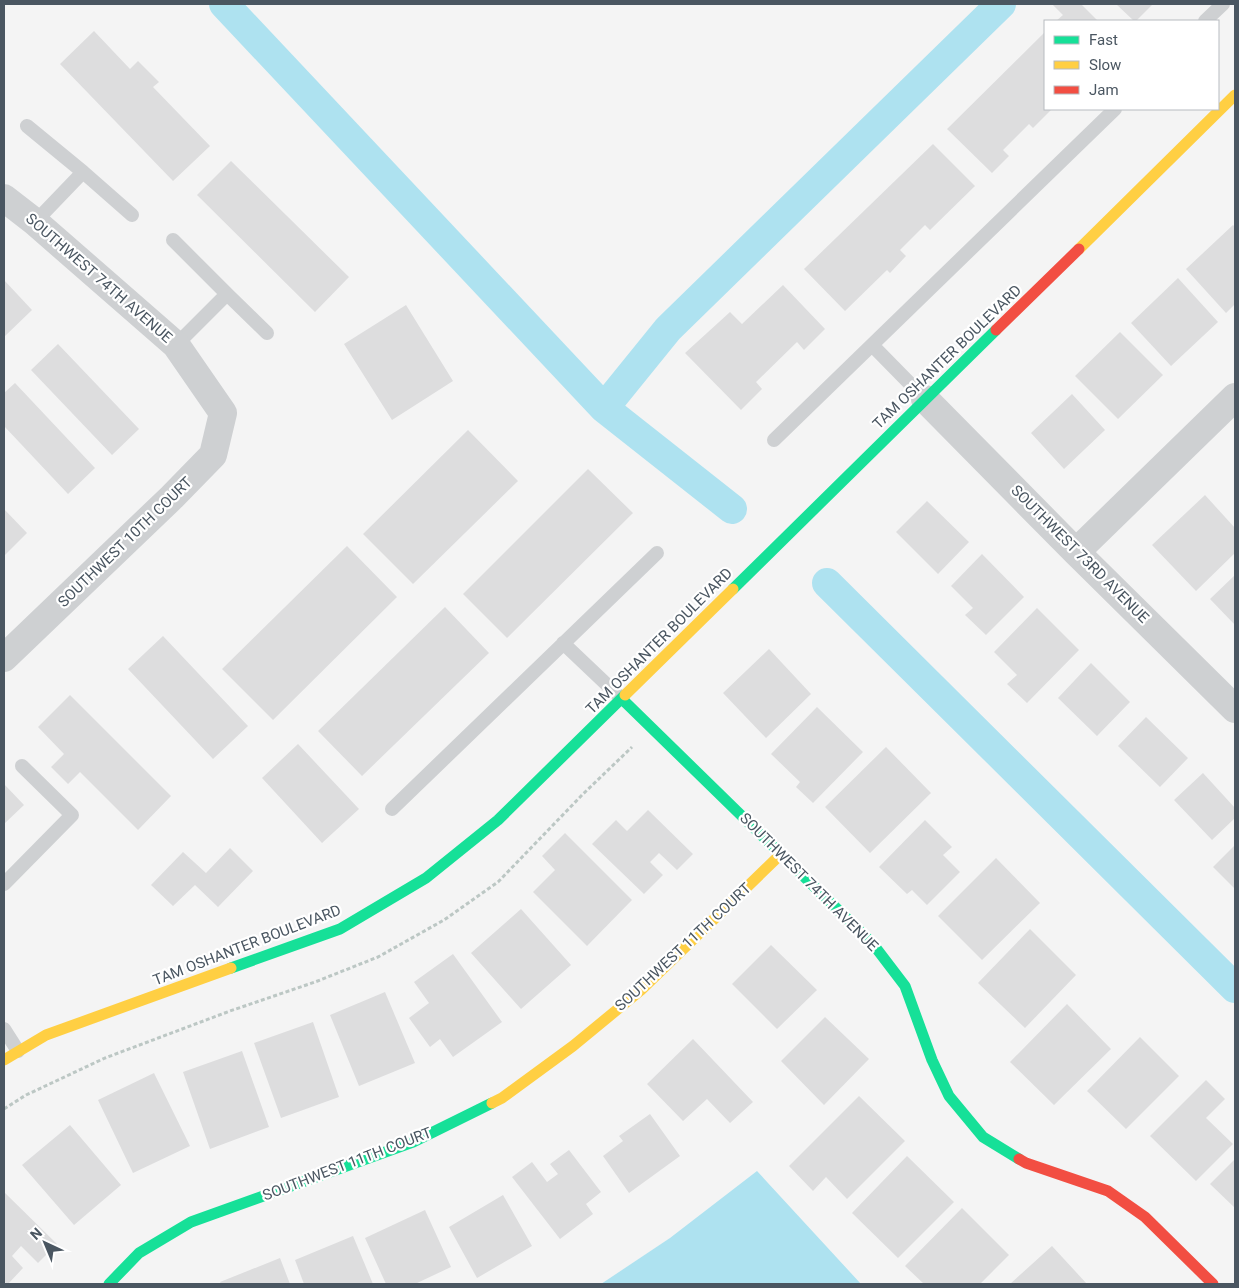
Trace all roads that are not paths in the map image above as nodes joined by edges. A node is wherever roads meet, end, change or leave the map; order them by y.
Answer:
1 (1223, 4) edge
2 (1206, 20) edge
3 (1235, 95) edge
4 (1114, 110) edge
5 (27, 126) dead end
6 (83, 172) junction
7 (4, 198) edge
8 (132, 214) dead end
9 (35, 222) junction
10 (173, 240) dead end
11 (227, 294) junction
12 (267, 333) dead end
13 (176, 345) junction
14 (872, 345) junction
15 (1235, 397) edge
16 (925, 399) junction
17 (223, 413) joint
18 (774, 440) dead end
19 (1076, 552) junction
20 (657, 553) dead end
21 (563, 643) junction
22 (4, 658) edge
23 (622, 699) junction
24 (1235, 709) edge
25 (22, 766) dead end
26 (392, 809) dead end
27 (781, 854) junction
28 (4, 884) edge
29 (4, 1029) edge
30 (18, 1051) junction
31 (4, 1060) edge
32 (109, 1284) edge
33 (1213, 1284) edge

1 - 2 lane
3 - 16 street, TAM OSHANTER BOULEVARD
4 - 14 lane
5 - 6 lane
6 - 8 lane
6 - 9 lane
7 - 9 street, SOUTHWEST 74TH AVENUE
9 - 13 street, SOUTHWEST 74TH AVENUE
10 - 11 lane
11 - 12 lane
11 - 13 lane
13 - 17 street, SOUTHWEST 74TH AVENUE
14 - 16 lane
14 - 18 lane
15 - 19 street
16 - 19 street, SOUTHWEST 73RD AVENUE
16 - 23 street, TAM OSHANTER BOULEVARD
17 - 22 street, SOUTHWEST 10TH COURT
19 - 24 street, SOUTHWEST 73RD AVENUE
20 - 21 lane
21 - 23 lane
21 - 26 lane
23 - 27 street, SOUTHWEST 74TH AVENUE
23 - 30 street, TAM OSHANTER BOULEVARD
25 - 28 lane
27 - 32 street, SOUTHWEST 11TH COURT
27 - 33 street, SOUTHWEST 74TH AVENUE
29 - 30 lane
30 - 31 street, TAM OSHANTER BOULEVARD

